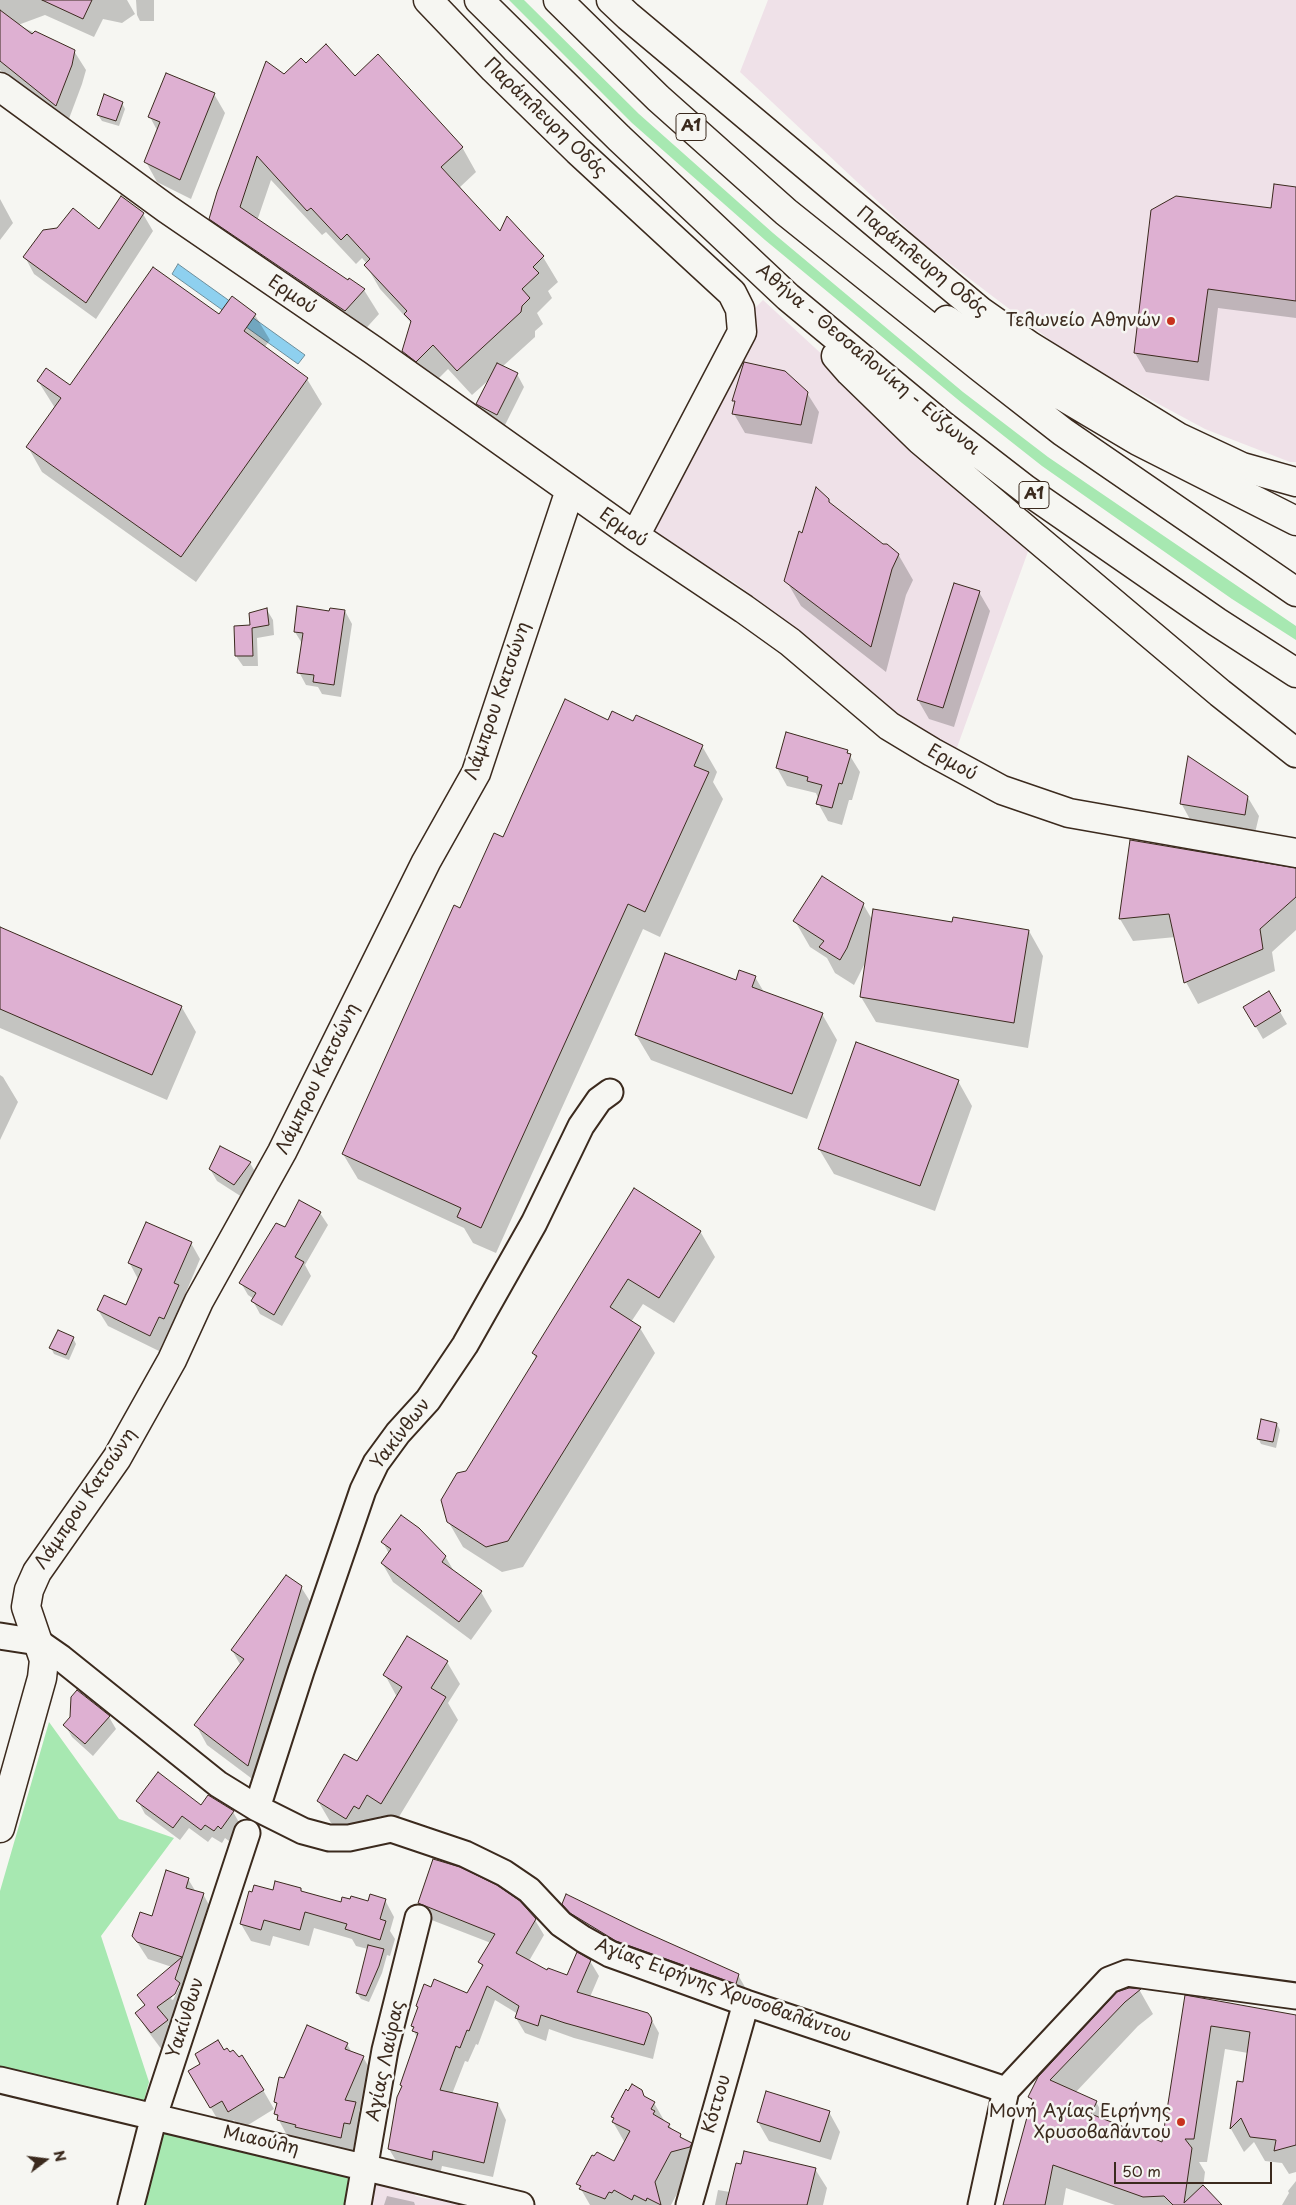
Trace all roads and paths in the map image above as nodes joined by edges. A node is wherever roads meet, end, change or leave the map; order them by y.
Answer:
1 (428, 0) edge
2 (479, 0) edge
3 (558, 0) edge
4 (610, 0) edge
5 (0, 87) edge
6 (830, 247) junction
7 (788, 297) junction
8 (1296, 482) edge
9 (570, 490) junction
10 (1296, 521) edge
11 (634, 536) junction
12 (1296, 592) edge
13 (1296, 674) edge
14 (1296, 753) edge
15 (1296, 853) edge
16 (610, 1092) dead end
17 (0, 1636) edge
18 (38, 1642) junction
19 (257, 1808) junction
20 (1, 1821) edge
21 (247, 1833) dead end
22 (418, 1918) dead end
23 (1296, 1996) edge
24 (746, 2003) junction
25 (0, 2080) edge
26 (1006, 2090) junction
27 (154, 2116) junction
28 (365, 2166) junction
29 (131, 2205) edge
30 (358, 2205) edge
31 (521, 2205) edge
32 (689, 2205) edge
33 (980, 2205) edge

1 - 11 main road, Παράπλευρη Οδός
2 - 7 main road, Αθήνα - Θεσσαλονίκη - Εύζωνοι / Α1
3 - 6 main road, Α1
4 - 8 main road, Παράπλευρη Οδός
5 - 9 main road, Ερμού
6 - 10 main road
6 - 12 main road, Α1
7 - 13 main road, Αθήνα - Θεσσαλονίκη - Εύζωνοι / Α1
7 - 14 main road
9 - 11 main road, Ερμού
9 - 18 main road, Λάμπρου Κατσώνη
11 - 15 main road, Ερμού
16 - 19 street, Υακίνθων
17 - 18 street
18 - 19 street, Αγίας Ειρήνης Χρυσοβαλάντου
18 - 20 main road, Λάμπρου Κατσώνη
19 - 24 street, Αγίας Ειρήνης Χρυσοβαλάντου
21 - 27 street, Υακίνθων
22 - 28 street, Αγίας Λαύρας
23 - 26 street
24 - 26 street, Αγίας Ειρήνης Χρυσοβαλάντου
24 - 32 street, Κόττου
25 - 27 street, Μιαούλη
26 - 33 street
27 - 28 street, Μιαούλη
27 - 29 street, Υακίνθων
28 - 30 street, Αγίας Λαύρας
28 - 31 street, Μιαούλη

